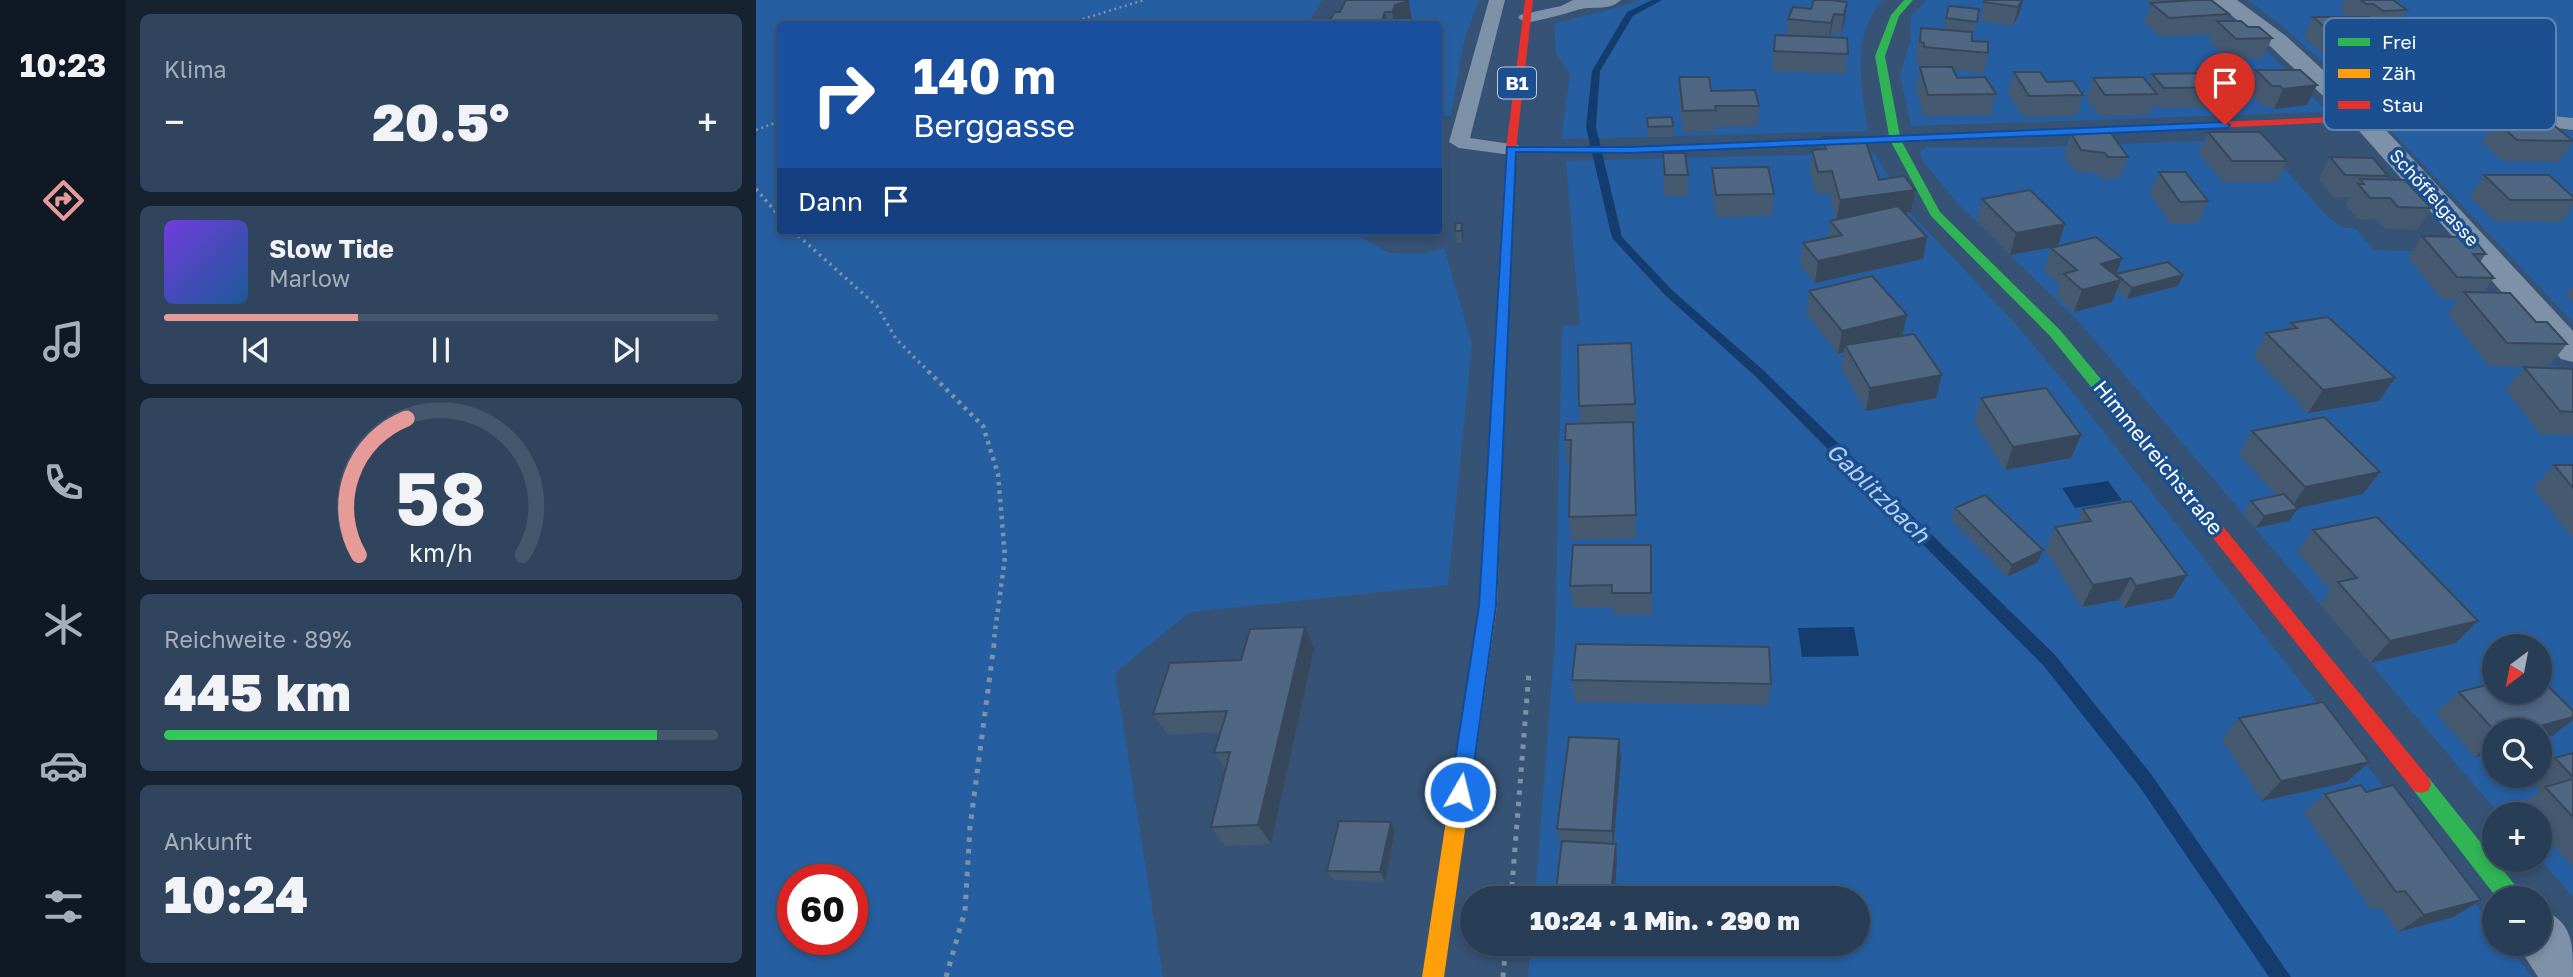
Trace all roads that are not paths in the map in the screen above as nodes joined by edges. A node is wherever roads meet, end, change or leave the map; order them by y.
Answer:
1 (1497, 0) edge
2 (1529, 0) edge
3 (1613, 0) edge
4 (1909, 0) edge
5 (2223, 0) edge
6 (1581, 2) edge
7 (1526, 18) junction
8 (2324, 84) edge
9 (2324, 121) edge
10 (2372, 130) edge
11 (1895, 139) junction
12 (1511, 149) junction
13 (2573, 351) edge
14 (2502, 886) edge
15 (2552, 950) edge
16 (2573, 976) edge
17 (1433, 977) edge

1 - 12 lane
2 - 7 street, B1
3 - 6 lane
4 - 11 street, Himmelreichstraße
5 - 8 street, Schöffelgasse
6 - 7 lane
7 - 12 street, B1
9 - 11 street
10 - 13 street, Schöffelgasse
11 - 12 street
11 - 14 street, Himmelreichstraße
12 - 17 street, B1
15 - 16 street

